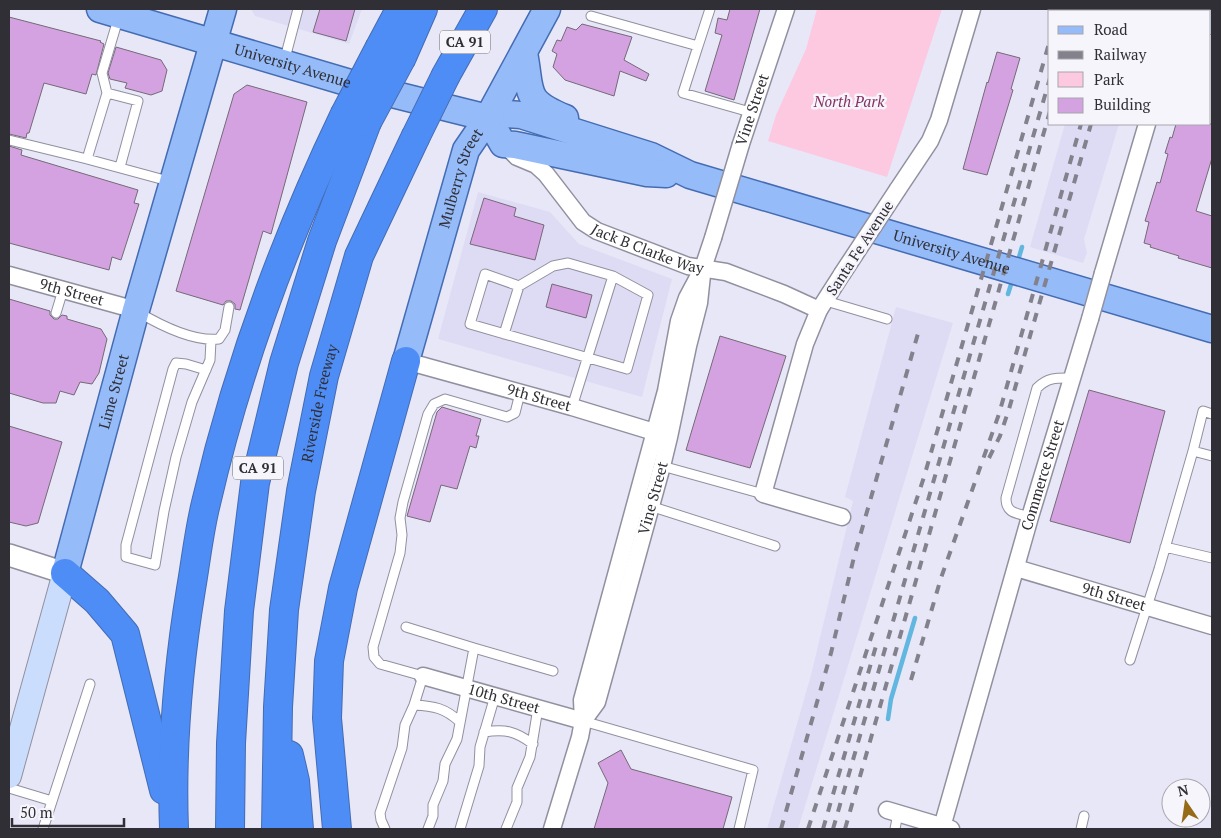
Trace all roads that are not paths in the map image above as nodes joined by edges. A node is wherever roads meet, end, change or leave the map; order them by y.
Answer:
1 (222, 9) edge
2 (298, 9) edge
3 (407, 9) edge
4 (423, 9) edge
5 (484, 9) edge
6 (547, 9) edge
7 (710, 9) edge
8 (786, 9) edge
9 (972, 9) edge
10 (110, 12) edge
11 (591, 16) dead end
12 (212, 43) junction
13 (698, 46) junction
14 (391, 52) junction
15 (524, 53) junction
16 (284, 62) junction
17 (107, 93) junction
18 (750, 112) junction
19 (488, 118) junction
20 (355, 119) junction
21 (1147, 125) edge
22 (593, 138) junction
23 (9, 140) edge
24 (503, 144) junction
25 (87, 159) junction
26 (120, 167) junction
27 (690, 175) junction
28 (172, 182) junction
29 (702, 268) junction
30 (9, 275) edge
31 (613, 276) junction
32 (519, 286) junction
33 (63, 290) junction
34 (822, 305) junction
35 (229, 307) dead end
36 (136, 310) junction
37 (56, 313) dead end
38 (887, 319) dead end
39 (1212, 329) edge
40 (504, 334) junction
41 (211, 340) junction
42 (588, 357) junction
43 (406, 361) junction
44 (206, 370) junction
45 (1072, 378) junction
46 (520, 393) junction
47 (572, 407) junction
48 (1212, 414) edge
49 (661, 434) junction
50 (1192, 452) junction
51 (1212, 456) edge
52 (662, 466) junction
53 (763, 494) junction
54 (650, 506) junction
55 (842, 516) dead end
56 (1030, 517) junction
57 (775, 546) dead end
58 (1165, 547) junction
59 (9, 554) edge
60 (1212, 558) edge
61 (1016, 568) junction
62 (66, 573) junction
63 (1147, 606) junction
64 (1212, 626) edge
65 (406, 627) dead end
66 (474, 648) junction
67 (1130, 660) dead end
68 (553, 671) dead end
69 (423, 676) junction
70 (90, 684) dead end
71 (467, 688) junction
72 (496, 696) junction
73 (414, 705) junction
74 (278, 708) junction
75 (538, 708) junction
76 (460, 722) junction
77 (583, 722) junction
78 (484, 732) junction
79 (533, 744) junction
80 (9, 776) edge
81 (9, 788) edge
82 (52, 801) junction
83 (1084, 816) dead end
84 (893, 818) edge
85 (946, 828) edge
86 (43, 829) edge
87 (173, 829) edge
88 (230, 829) edge
89 (276, 829) edge
90 (299, 829) edge
91 (337, 829) edge
92 (385, 829) edge
93 (428, 829) edge
94 (460, 829) edge
95 (506, 829) edge
96 (552, 829) edge
97 (739, 829) edge
98 (1081, 829) edge

1 - 12 main road, Lime Street
2 - 16 lane
3 - 14 highway
4 - 14 highway
5 - 74 highway, Riverside Freeway / CA 91, bridge
6 - 15 main road, Mulberry Street
7 - 13 lane
8 - 18 street, Vine Street
9 - 34 street, Santa Fe Avenue, bridge
10 - 12 main road, University Avenue
10 - 17 lane
11 - 13 lane
12 - 16 main road, University Avenue
12 - 28 main road, Lime Street
13 - 18 lane
14 - 20 highway, bridge
15 - 19 main road, Mulberry Street
15 - 22 main road
16 - 19 main road, University Avenue
17 - 25 lane
17 - 26 lane
18 - 29 street, Vine Street, bridge
19 - 22 main road, University Avenue
19 - 24 main road
19 - 43 main road, Mulberry Street
20 - 87 highway
20 - 88 highway, CA 91
21 - 45 street, Commerce Street, bridge
22 - 27 main road, University Avenue
23 - 25 lane
24 - 27 main road, University Avenue
24 - 29 street, Jack B Clarke Way
25 - 26 lane
26 - 28 lane
27 - 39 main road, University Avenue
28 - 36 main road, Lime Street
29 - 34 street, Jack B Clarke Way
29 - 49 street, Vine Street
30 - 33 street, 9th Street
31 - 32 lane
31 - 42 lane
31 - 42 lane
32 - 40 lane
32 - 40 lane
33 - 36 street, 9th Street
33 - 37 lane
34 - 38 lane, Jack B Clarke Way
34 - 53 street, Santa Fe Avenue
35 - 41 lane
36 - 41 lane
36 - 62 main road, Lime Street
40 - 42 lane
41 - 44 lane
42 - 47 lane
43 - 46 street, 9th Street
43 - 91 highway
44 - 44 lane
45 - 56 street, Commerce Street
45 - 56 lane
46 - 47 street, 9th Street
46 - 69 lane
47 - 49 street, 9th Street
48 - 50 lane
49 - 52 street, Vine Street
49 - 77 street, Vine Street
50 - 51 lane
50 - 58 lane
52 - 53 lane
52 - 54 street, Vine Street
53 - 55 street
54 - 57 lane
54 - 77 street, Vine Street
56 - 61 street, Commerce Street
58 - 60 lane
58 - 63 lane
59 - 62 street
61 - 63 street, 9th Street
61 - 85 street, Commerce Street
62 - 80 main road, Lime Street
62 - 87 highway
63 - 64 street, 9th Street
63 - 67 lane
65 - 66 lane
66 - 68 lane
66 - 71 lane
69 - 71 street, 10th Street
69 - 73 lane
70 - 82 lane
71 - 72 street, 10th Street
71 - 76 lane
72 - 75 street, 10th Street
72 - 78 lane
73 - 76 lane
73 - 92 lane
74 - 89 highway, Riverside Freeway / CA 91
74 - 90 highway
75 - 77 street, 10th Street
75 - 79 lane
76 - 93 lane
77 - 96 street, Vine Street
77 - 97 lane
78 - 79 lane
78 - 94 lane
79 - 95 lane
81 - 82 lane
82 - 86 lane
83 - 98 lane
84 - 85 street

